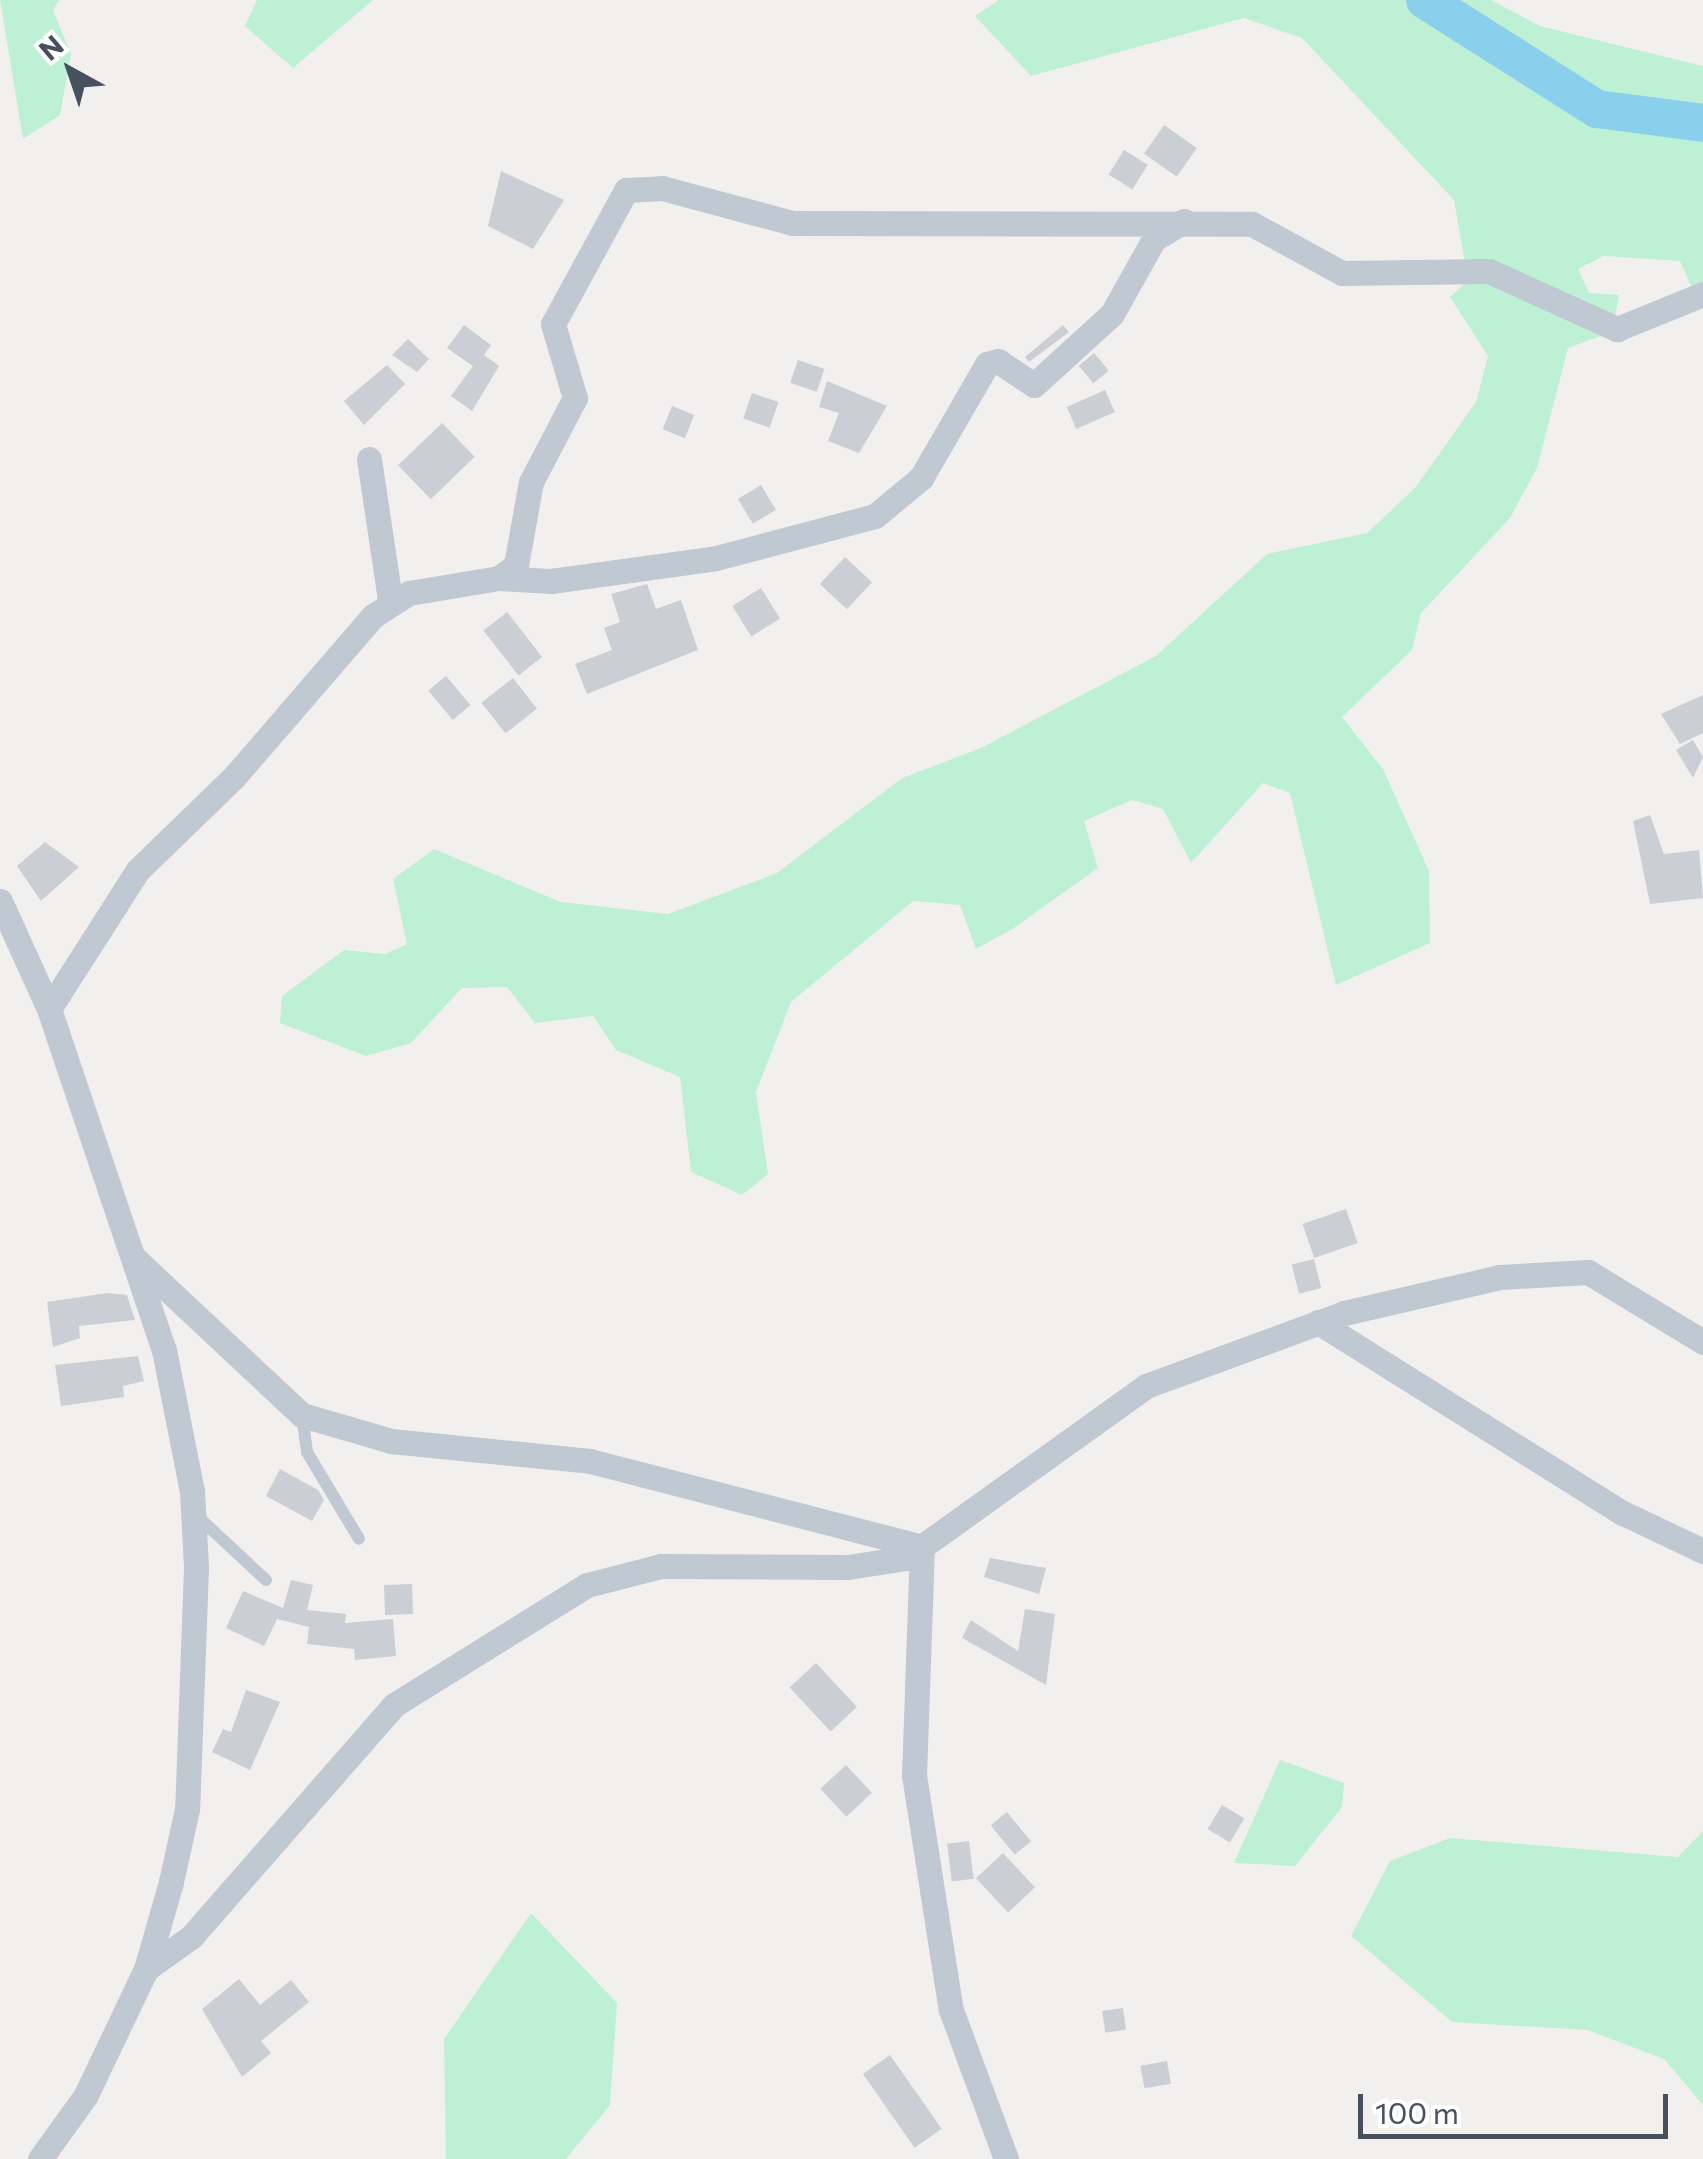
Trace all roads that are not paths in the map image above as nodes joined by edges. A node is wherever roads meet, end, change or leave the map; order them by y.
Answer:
1 (1184, 220) junction
2 (1703, 294) edge
3 (369, 458) dead end
4 (500, 578) junction
5 (390, 600) junction
6 (0, 901) edge
7 (49, 1009) junction
8 (134, 1258) junction
9 (1318, 1322) junction
10 (1703, 1342) edge
11 (302, 1415) junction
12 (192, 1511) junction
13 (359, 1539) dead end
14 (922, 1548) junction
15 (1703, 1550) edge
16 (266, 1580) dead end
17 (146, 1969) junction
18 (995, 2129) junction
19 (40, 2159) edge
20 (1006, 2159) edge
21 (1022, 2159) edge

1 - 2 street
1 - 4 street
1 - 4 street
3 - 5 street
4 - 5 street
5 - 7 street
6 - 7 street
7 - 8 street
8 - 11 street
8 - 12 street
9 - 10 street
9 - 14 street
9 - 15 street
11 - 13 lane
11 - 14 street
12 - 16 lane
12 - 17 street
14 - 17 street
14 - 18 street
17 - 19 street
18 - 20 street
18 - 21 street

